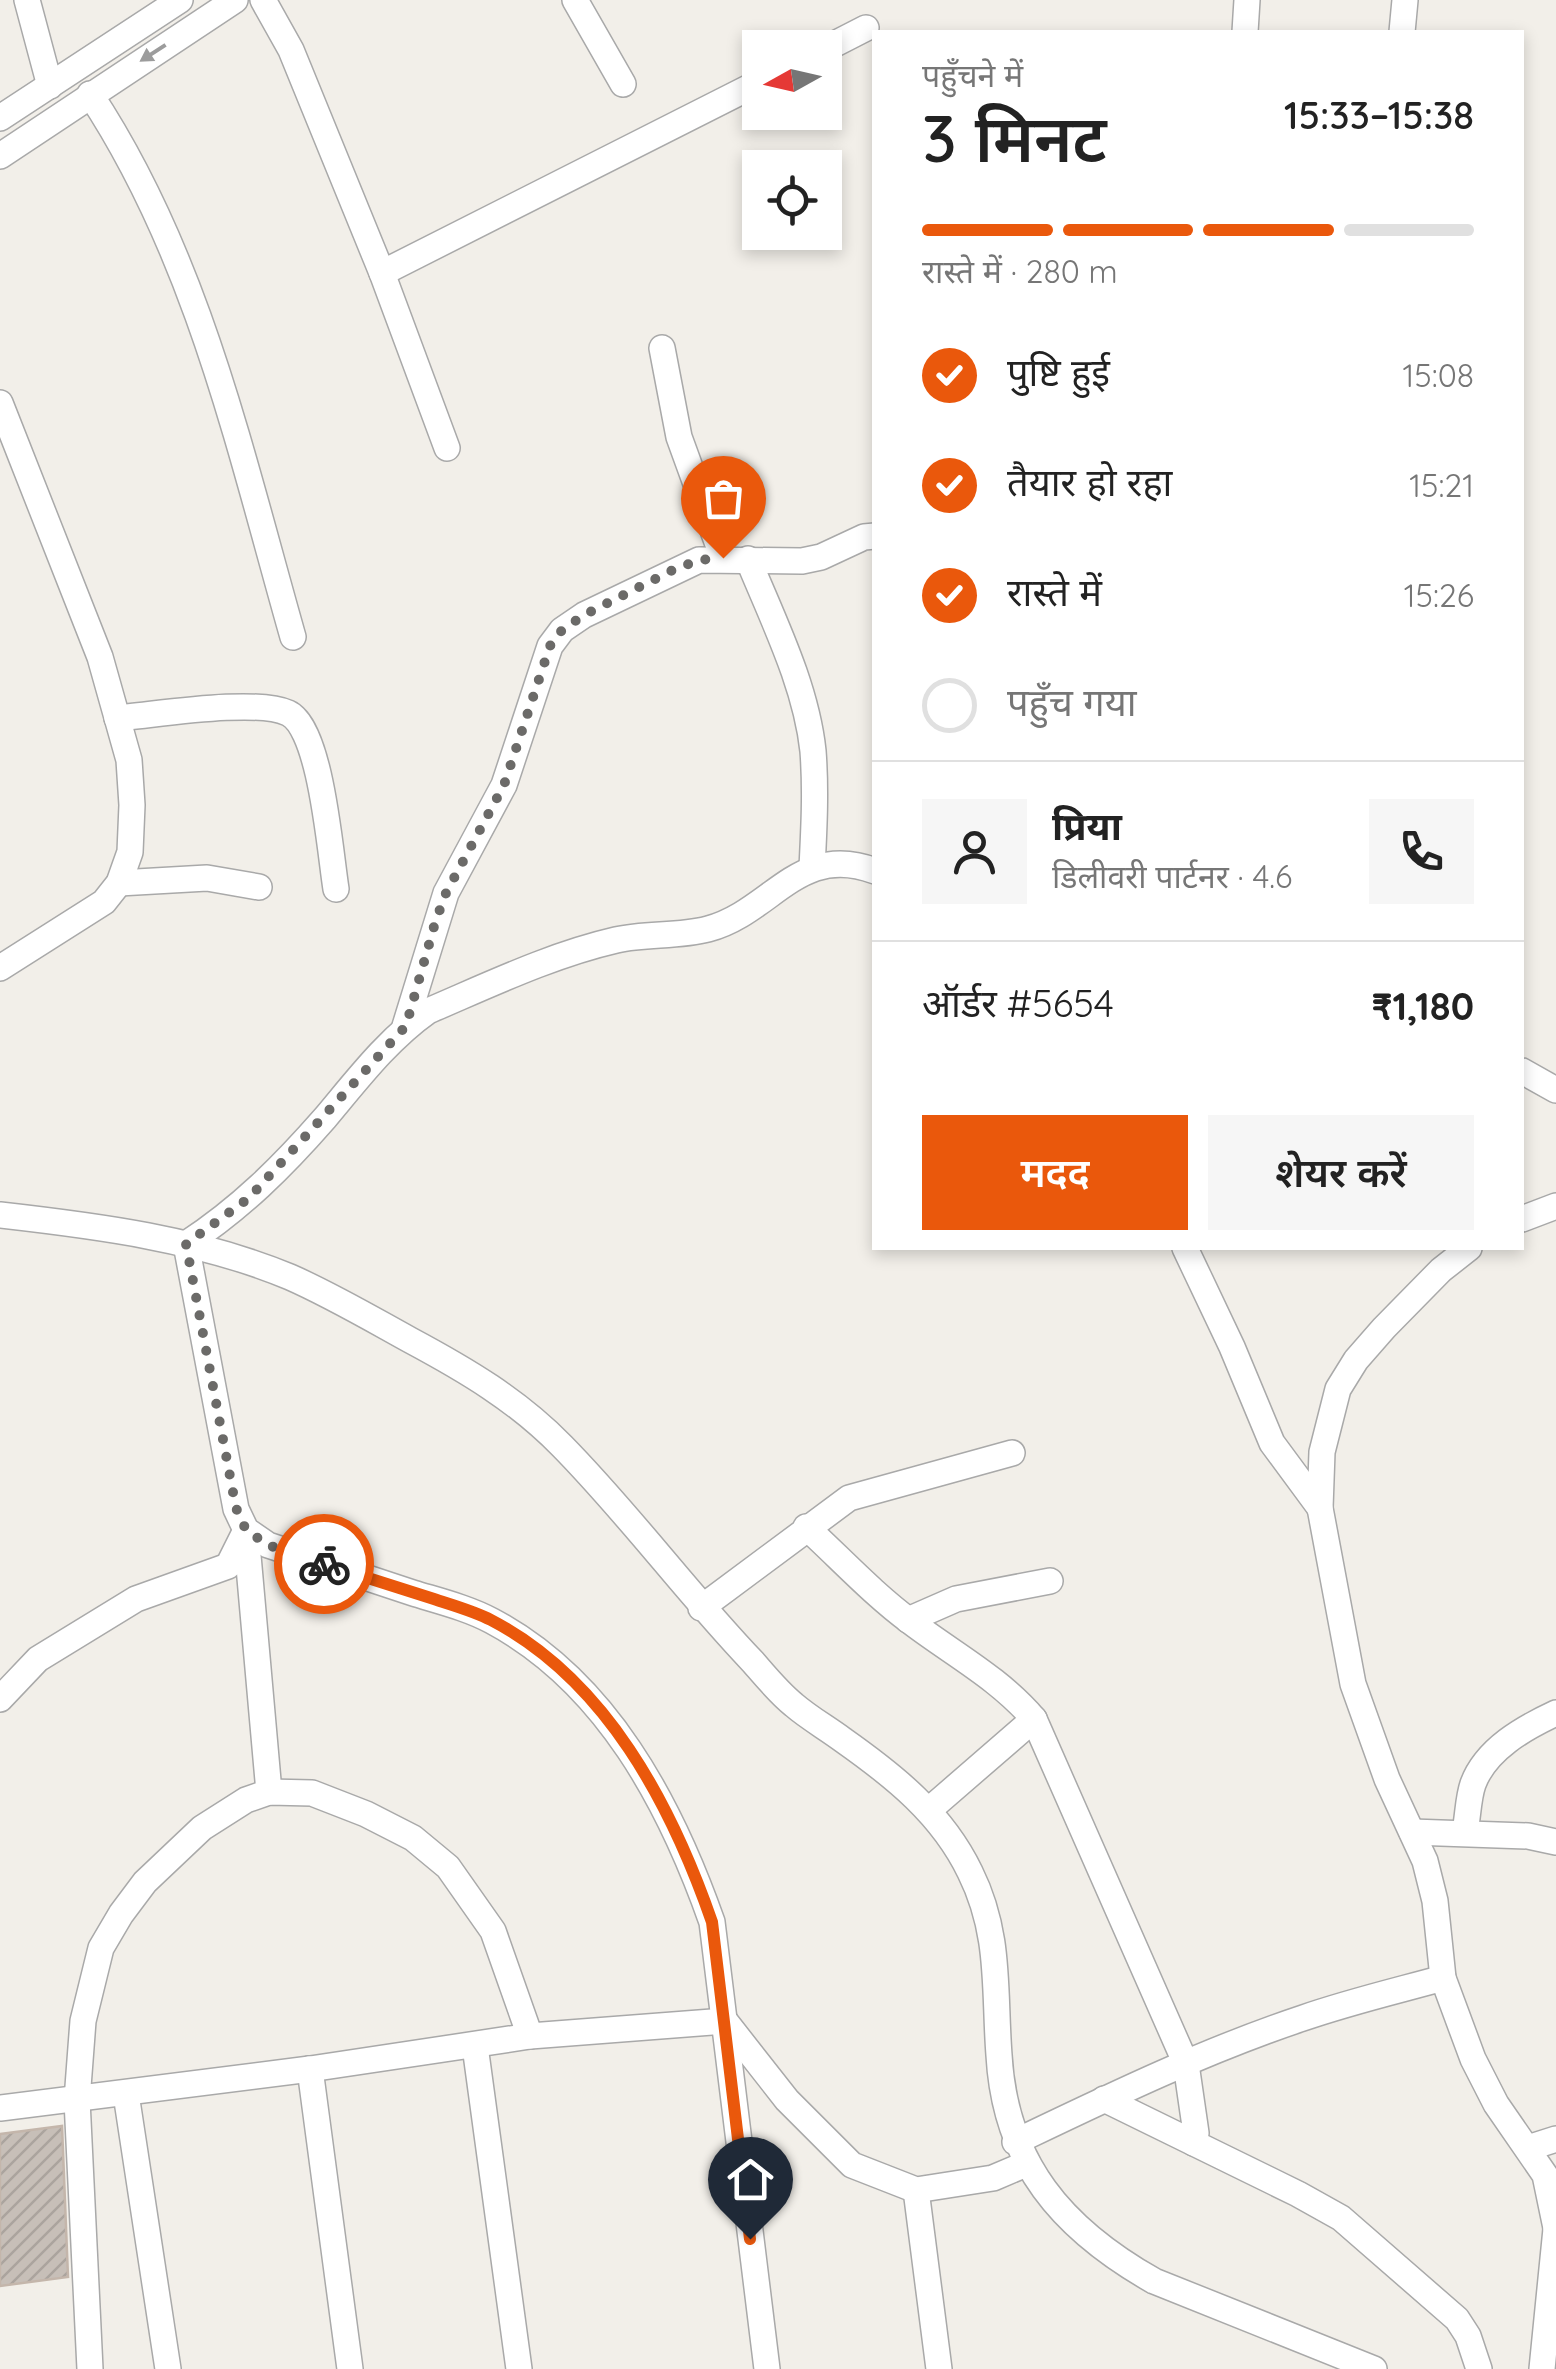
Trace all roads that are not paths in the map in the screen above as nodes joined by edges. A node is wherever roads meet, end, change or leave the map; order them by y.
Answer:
1 (27, 0) edge
2 (180, 0) edge
3 (235, 0) edge
4 (264, 0) edge
5 (574, 0) edge
6 (1247, 0) edge
7 (1405, 0) edge
8 (866, 28) dead end
9 (1245, 30) edge
10 (1402, 30) edge
11 (842, 40) edge
12 (623, 84) dead end
13 (50, 86) junction
14 (742, 91) edge
15 (90, 94) junction
16 (0, 118) edge
17 (0, 156) edge
18 (382, 272) junction
19 (662, 348) dead end
20 (0, 403) edge
21 (447, 448) dead end
22 (872, 536) edge
23 (736, 558) junction
24 (292, 637) dead end
25 (117, 718) junction
26 (812, 868) junction
27 (872, 871) edge
28 (120, 883) junction
29 (259, 886) dead end
30 (336, 889) dead end
31 (0, 968) edge
32 (406, 1026) junction
33 (1524, 1073) edge
34 (1554, 1086) edge
35 (1556, 1206) edge
36 (0, 1215) edge
37 (1524, 1218) edge
38 (186, 1244) junction
39 (1185, 1250) edge
40 (1466, 1250) edge
41 (1012, 1453) dead end
42 (1320, 1508) junction
43 (806, 1527) junction
44 (246, 1530) junction
45 (1050, 1581) dead end
46 (701, 1608) junction
47 (908, 1620) junction
48 (0, 1699) edge
49 (1556, 1713) edge
50 (1034, 1719) junction
51 (270, 1792) junction
52 (929, 1810) junction
53 (1412, 1832) junction
54 (1465, 1832) junction
55 (1556, 1842) edge
56 (1443, 1978) junction
57 (725, 2020) junction
58 (530, 2036) junction
59 (475, 2046) junction
60 (1186, 2064) junction
61 (310, 2069) junction
62 (126, 2094) junction
63 (1104, 2099) junction
64 (77, 2100) junction
65 (0, 2108) edge
66 (1556, 2140) edge
67 (1194, 2143) junction
68 (1528, 2148) junction
69 (1021, 2153) junction
70 (916, 2190) junction
71 (1556, 2228) edge
72 (1551, 2328) edge
73 (90, 2369) edge
74 (168, 2369) edge
75 (350, 2369) edge
76 (519, 2369) edge
77 (767, 2369) edge
78 (940, 2369) edge
79 (1374, 2369) edge
80 (1479, 2369) edge
81 (1542, 2369) edge

1 - 13 street
2 - 13 street
3 -> 15 street
4 - 18 street
5 - 12 street
6 - 9 street
7 - 10 street
8 - 11 street
13 - 16 street
14 - 18 street
15 - 17 street
15 - 24 street
18 - 21 street
19 - 23 street
20 - 25 street
22 - 23 street
23 - 26 street
23 - 32 street
25 - 28 street
25 - 30 street
26 - 27 street
26 - 32 street
28 - 29 street
28 - 31 street
32 - 38 street
33 - 34 street
35 - 37 street
36 - 38 street
38 - 44 street
38 - 46 street
39 - 42 street
40 - 42 street
41 - 43 street
42 - 53 street
43 - 46 street
43 - 47 street
44 - 48 street
44 - 51 street
44 - 57 street
45 - 47 street
46 - 52 street
47 - 50 street
49 - 54 street
50 - 52 street
50 - 60 street
51 - 58 street
51 - 64 street
52 - 69 street
53 - 54 street
53 - 56 street
54 - 55 street
56 - 60 street
56 - 68 street
57 - 58 street
57 - 70 street
57 - 77 street
58 - 59 street
59 - 61 street
59 - 76 street
60 - 63 street
60 - 67 street
61 - 62 street
61 - 75 street
62 - 64 street
62 - 74 street
63 - 67 street
63 - 69 street
64 - 65 street
64 - 73 street
66 - 68 street
67 - 80 street
68 - 71 street
69 - 70 street
69 - 79 street
70 - 78 street
71 - 72 street
72 - 81 street

